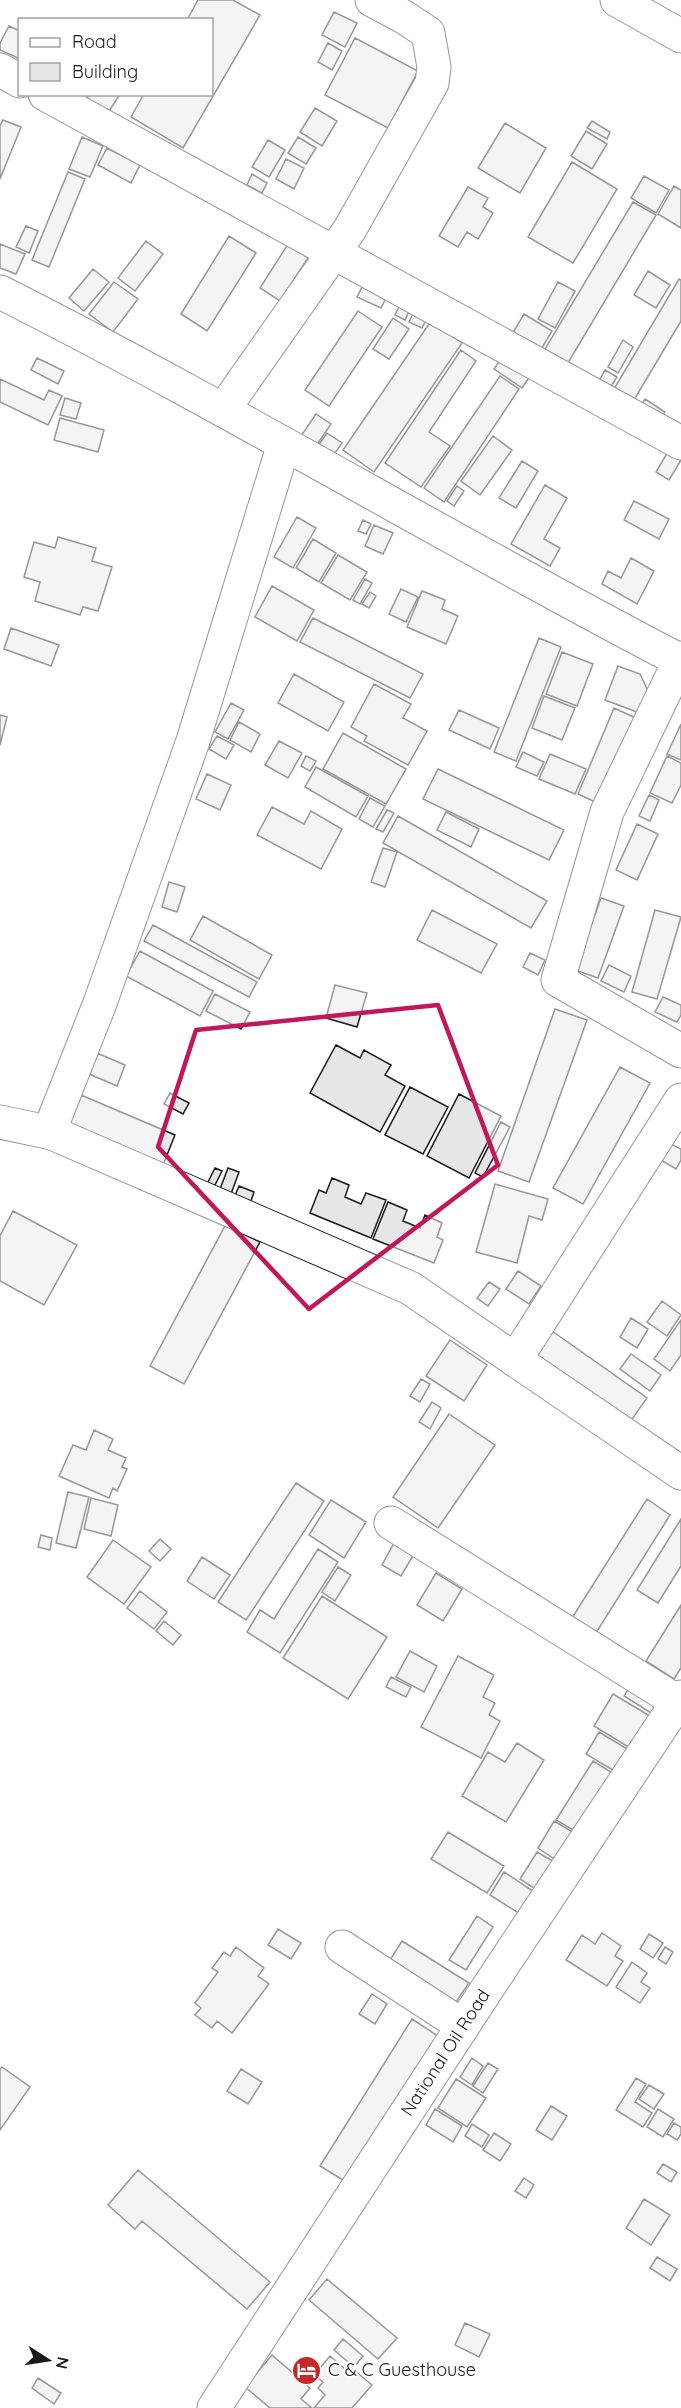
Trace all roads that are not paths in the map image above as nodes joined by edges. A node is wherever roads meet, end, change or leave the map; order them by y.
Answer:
1 (372, 0) edge
2 (617, 0) edge
3 (681, 36) edge
4 (0, 70) edge
5 (18, 80) edge
6 (49, 96) edge
7 (335, 251) junction
8 (0, 292) edge
9 (223, 410) junction
10 (681, 443) edge
11 (285, 444) junction
12 (681, 660) edge
13 (681, 1051) edge
14 (681, 1100) edge
15 (0, 1122) edge
16 (52, 1133) junction
17 (515, 1359) junction
18 (681, 1473) edge
19 (391, 1523) dead end
20 (679, 1700) edge
21 (342, 1947) dead end
22 (463, 2026) junction
23 (223, 2405) edge

1 - 7 street
2 - 3 street
4 - 5 street
6 - 7 street
7 - 9 street
7 - 10 street
8 - 9 street
9 - 11 street
11 - 12 street
11 - 16 street
12 - 13 street
14 - 17 street
15 - 16 street
16 - 17 street
17 - 18 street
19 - 20 street
20 - 22 street, National Oil Road
21 - 22 street
22 - 23 street, National Oil Road

